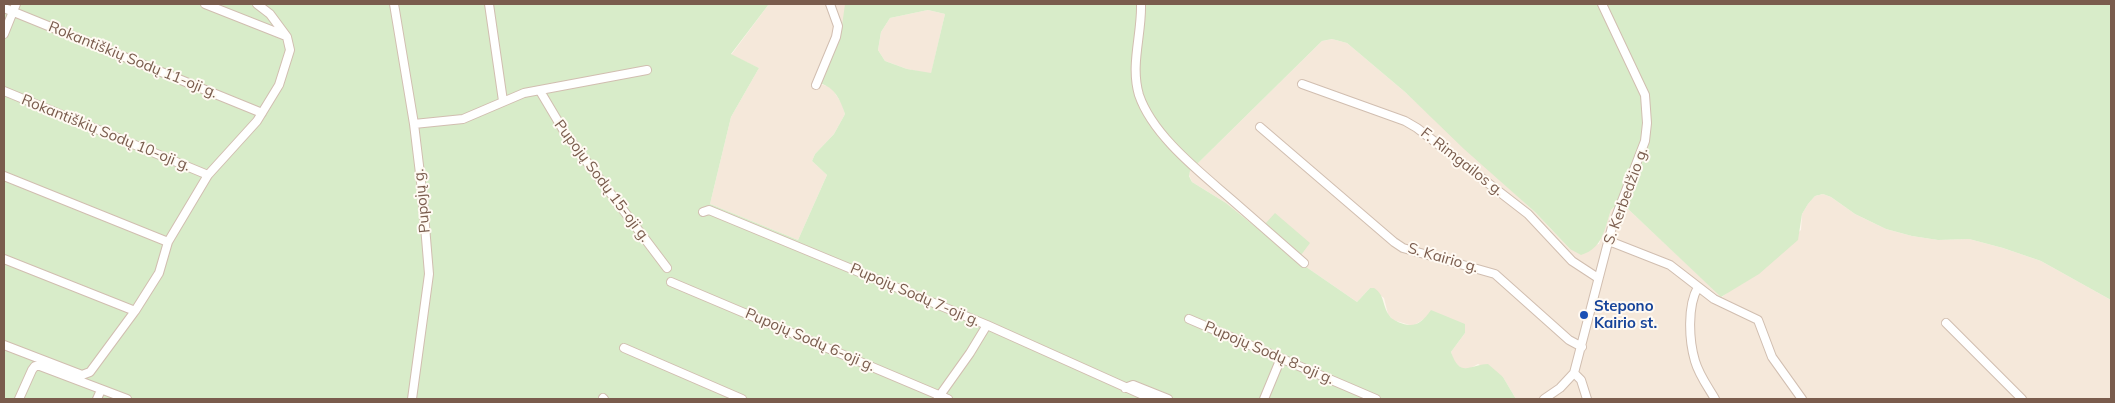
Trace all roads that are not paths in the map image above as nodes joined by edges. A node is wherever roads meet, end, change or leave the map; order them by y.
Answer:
1 (205, 4) edge
2 (257, 4) edge
3 (394, 4) edge
4 (488, 4) edge
5 (830, 4) edge
6 (1141, 4) edge
7 (1602, 4) edge
8 (4, 8) edge
9 (15, 8) edge
10 (4, 34) edge
11 (288, 37) junction
12 (647, 70) dead end
13 (1302, 84) dead end
14 (816, 85) dead end
15 (4, 91) edge
16 (540, 91) junction
17 (503, 101) junction
18 (262, 112) junction
19 (414, 124) junction
20 (1260, 127) dead end
21 (208, 175) junction
22 (4, 176) edge
23 (703, 212) dead end
24 (1609, 241) junction
25 (168, 242) junction
26 (4, 258) edge
27 (1304, 263) dead end
28 (668, 268) dead end
29 (1598, 278) junction
30 (672, 282) dead end
31 (1698, 288) junction
32 (135, 311) junction
33 (1189, 319) dead end
34 (1946, 323) dead end
35 (987, 325) junction
36 (4, 345) edge
37 (1582, 347) junction
38 (624, 348) dead end
39 (1281, 358) junction
40 (1574, 373) junction
41 (1125, 388) junction
42 (101, 390) junction
43 (938, 398) edge
44 (19, 399) edge
45 (97, 399) edge
46 (127, 399) edge
47 (412, 399) edge
48 (742, 399) edge
49 (948, 399) edge
50 (1152, 399) edge
51 (1168, 399) edge
52 (1264, 399) edge
53 (1376, 399) edge
54 (1544, 399) edge
55 (1588, 399) edge
56 (1715, 399) edge
57 (1802, 399) edge
58 (2022, 399) edge

1 - 11 street
2 - 11 street
3 - 19 street, Pupojų g.
4 - 17 street
5 - 14 street
6 - 27 street
7 - 24 street, S. Kerbedžio g.
8 - 9 street, Rokantiškių Sodų 11-oji g.
9 - 10 street
9 - 18 street, Rokantiškių Sodų 11-oji g.
11 - 18 street
12 - 16 street
13 - 29 street, F. Rimgailos g.
15 - 21 street, Rokantiškių Sodų 10-oji g.
16 - 17 street
16 - 28 street, Pupojų Sodų 15-oji g.
17 - 19 street
18 - 21 street
19 - 47 street, Pupojų g.
20 - 37 street, S. Kairio g.
21 - 25 street
22 - 25 street
23 - 35 street, Pupojų Sodų 7-oji g.
24 - 29 street, S. Kerbedžio g.
24 - 31 street
25 - 32 street
26 - 32 street
29 - 37 street, S. Kerbedžio g.
30 - 43 street, Pupojų Sodų 6-oji g.
31 - 56 street
31 - 57 street
32 - 36 street
33 - 39 street, Pupojų Sodų 8-oji g.
34 - 58 street
35 - 41 street, Pupojų Sodų 7-oji g.
35 - 43 street
37 - 40 street, S. Kerbedžio g.
38 - 48 street
39 - 52 street
39 - 53 street, Pupojų Sodų 8-oji g.
40 - 54 street, S. Kerbedžio g.
40 - 55 street
41 - 50 street, Pupojų Sodų 7-oji g.
41 - 51 street, Pupojų Sodų 7-oji g.
42 - 44 street
42 - 45 street
42 - 46 street
43 - 49 street, Pupojų Sodų 6-oji g.

